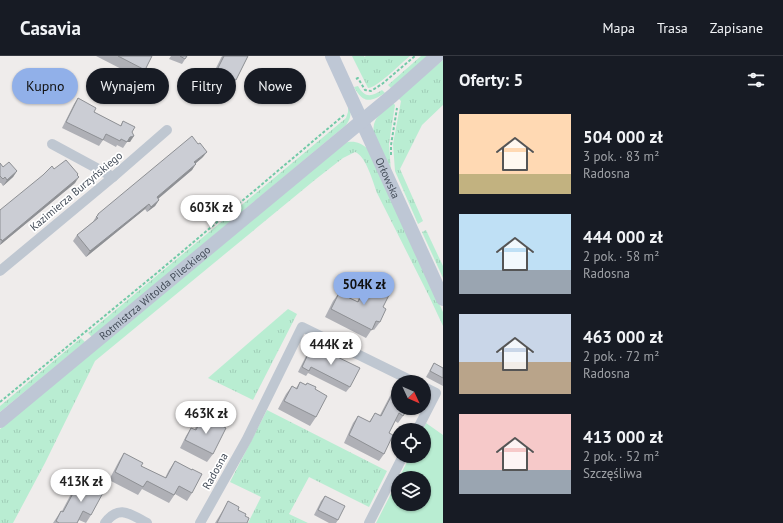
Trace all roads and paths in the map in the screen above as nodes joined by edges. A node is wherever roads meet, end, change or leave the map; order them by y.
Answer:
1 (332, 56) edge
2 (415, 56) edge
3 (437, 56) edge
4 (346, 85) junction
5 (392, 96) junction
6 (345, 110) dead end
7 (362, 120) junction
8 (167, 130) dead end
9 (52, 144) dead end
10 (392, 159) dead end
11 (113, 177) junction
12 (0, 271) edge
13 (443, 299) edge
14 (400, 375) edge
15 (431, 390) edge
16 (0, 402) edge
17 (431, 403) edge
18 (0, 421) edge
19 (400, 463) edge
20 (105, 523) edge
21 (147, 523) edge
22 (200, 523) edge
23 (369, 523) edge

1 - 4 street, Orłowska
2 - 4 path
3 - 5 street, Rotmistrza Witolda Pileckiego
4 - 7 street, Orłowska
5 - 7 street, Rotmistrza Witolda Pileckiego
5 - 10 path
6 - 16 path
7 - 13 street, Orłowska
7 - 18 street, Rotmistrza Witolda Pileckiego
8 - 11 street, Kazimierza Burzyńskiego
9 - 11 street
11 - 12 street, Kazimierza Burzyńskiego
14 - 22 street, Radosna
15 - 17 street
19 - 23 street
20 - 21 street

